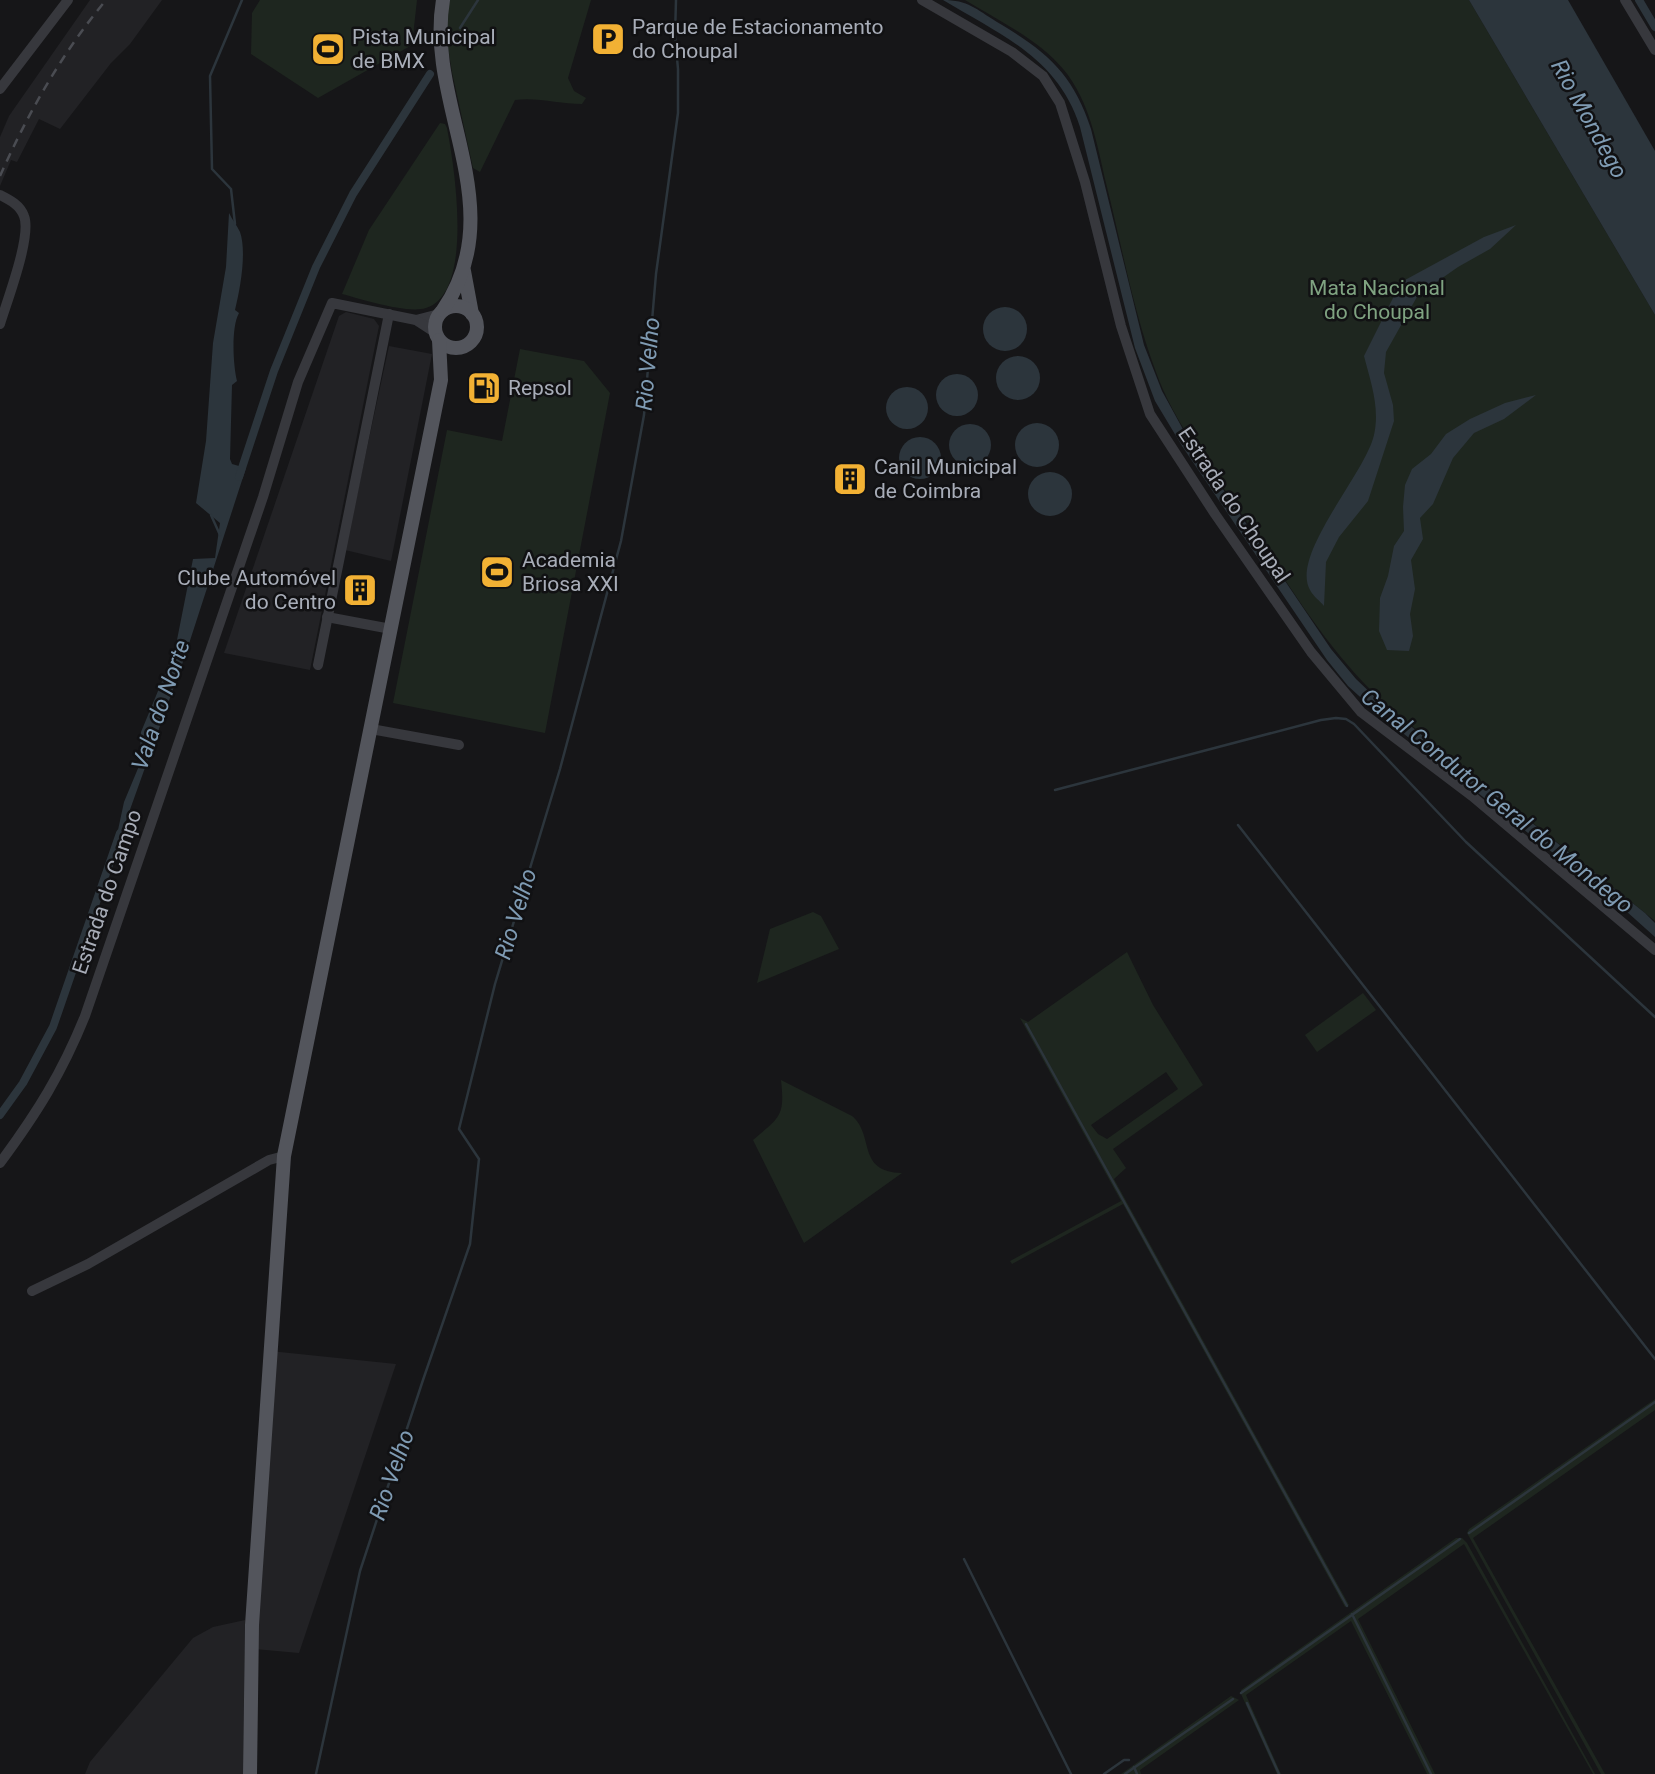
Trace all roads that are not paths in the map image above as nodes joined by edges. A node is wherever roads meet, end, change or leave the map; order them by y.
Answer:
1 (68, 0) edge
2 (443, 0) edge
3 (922, 0) edge
4 (1625, 0) edge
5 (1655, 50) edge
6 (0, 89) edge
7 (0, 195) edge
8 (464, 270) junction
9 (441, 312) junction
10 (389, 314) junction
11 (472, 314) junction
12 (416, 320) junction
13 (0, 324) edge
14 (438, 336) junction
15 (462, 347) junction
16 (442, 380) junction
17 (327, 617) junction
18 (391, 629) junction
19 (318, 665) dead end
20 (371, 729) junction
21 (459, 745) dead end
22 (1655, 950) edge
23 (284, 1156) junction
24 (0, 1162) edge
25 (32, 1291) dead end
26 (250, 1774) edge

1 - 6 street
2 - 8 main road
3 - 22 street, Estrada do Choupal
4 - 5 street
7 - 13 street
8 - 9 main road
8 - 11 main road
9 - 11 main road
9 - 12 street
9 - 14 main road
10 - 12 street
10 - 17 street
10 - 24 street, Estrada do Campo
11 - 15 main road
12 - 14 street
14 - 15 main road
14 - 16 main road
15 - 16 main road
16 - 18 main road
17 - 18 street
17 - 19 street
18 - 20 main road
20 - 21 street
20 - 23 main road
23 - 25 street
23 - 26 main road

